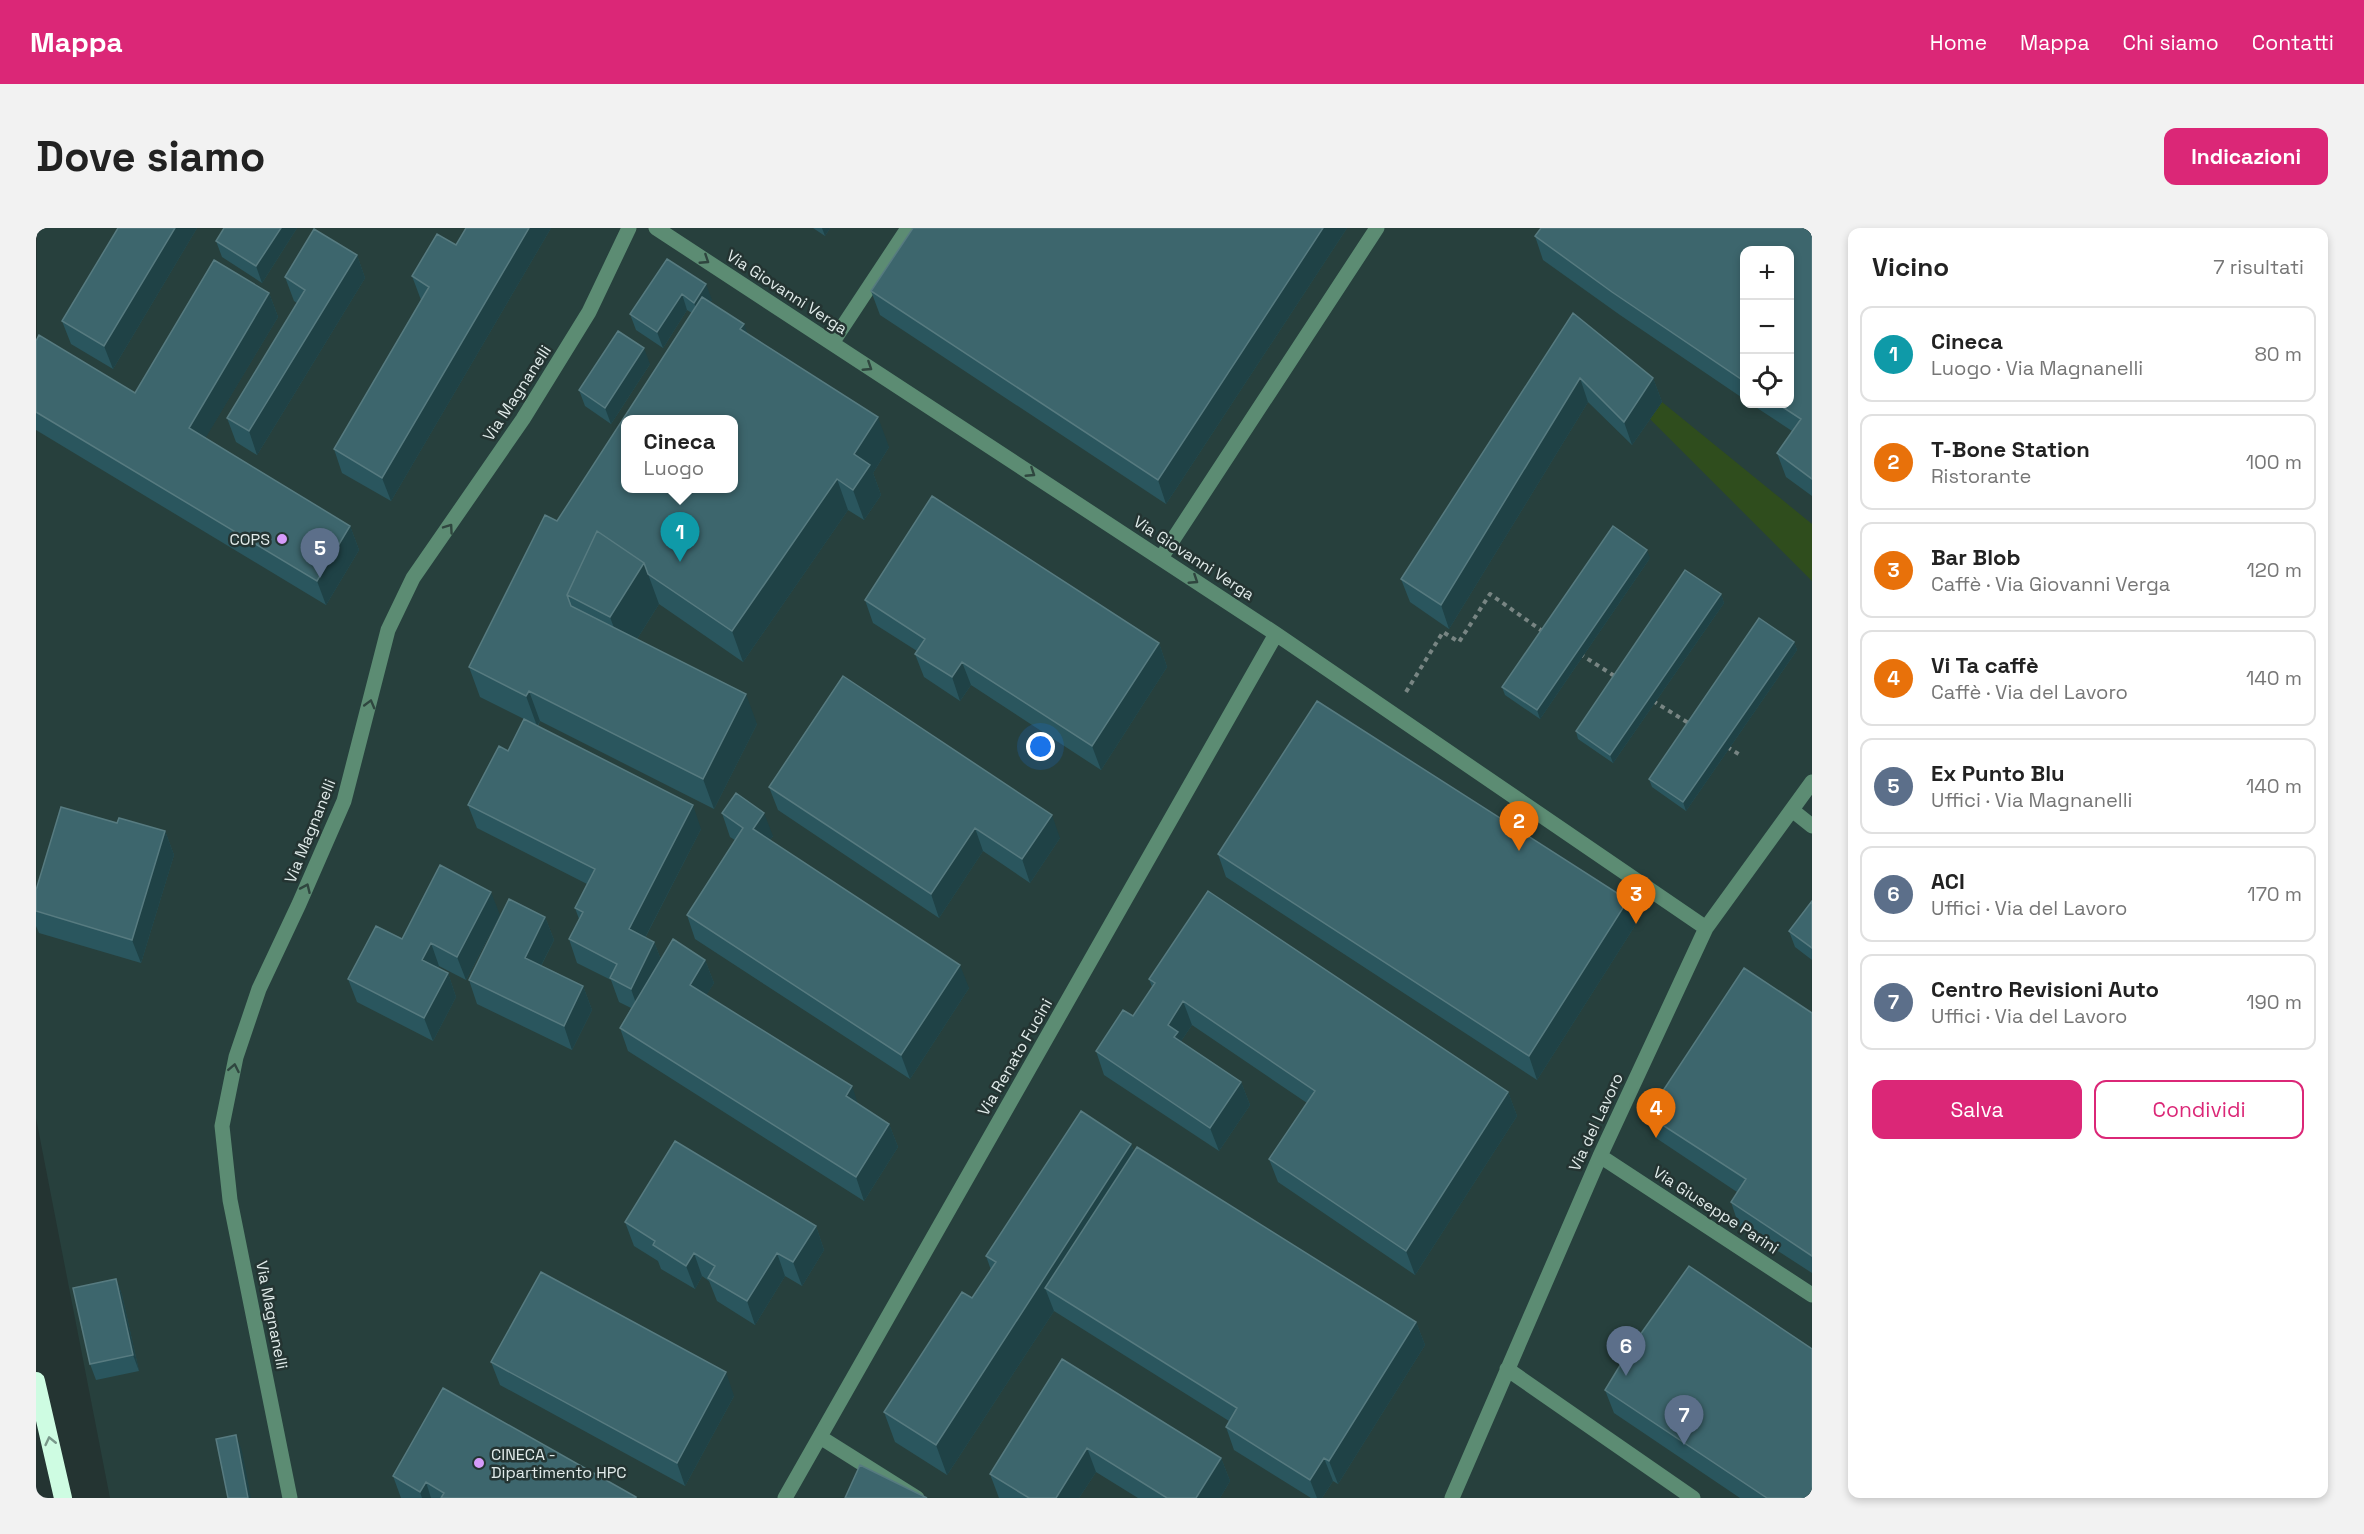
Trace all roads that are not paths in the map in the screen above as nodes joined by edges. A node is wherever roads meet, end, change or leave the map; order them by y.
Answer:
1 (629, 228) edge
2 (656, 228) edge
3 (908, 228) edge
4 (1377, 228) edge
5 (832, 343) junction
6 (1161, 558) junction
7 (1276, 634) junction
8 (1812, 782) edge
9 (1792, 810) junction
10 (1812, 826) edge
11 (1706, 928) junction
12 (1600, 1155) junction
13 (1812, 1295) edge
14 (1507, 1369) junction
15 (36, 1381) edge
16 (820, 1437) junction
17 (63, 1498) edge
18 (290, 1498) edge
19 (785, 1498) edge
20 (917, 1498) edge
21 (1452, 1498) edge
22 (1693, 1498) edge

18 -> 1 street, Via Magnanelli
2 -> 5 street, Via Giovanni Verga
3 - 5 street
4 - 6 street
5 -> 6 street, Via Giovanni Verga
6 -> 7 street, Via Giovanni Verga
7 - 11 street, Via Giovanni Verga
7 - 16 street, Via Renato Fucini
8 - 9 street, Via del Lavoro
9 - 10 street
9 - 11 street, Via del Lavoro
11 - 12 street, Via del Lavoro
12 - 13 street, Via Giuseppe Parini
12 - 14 street, Via del Lavoro
14 - 21 street, Via del Lavoro
14 - 22 street
17 -> 15 highway
16 - 19 street, Via Renato Fucini
16 - 20 street

